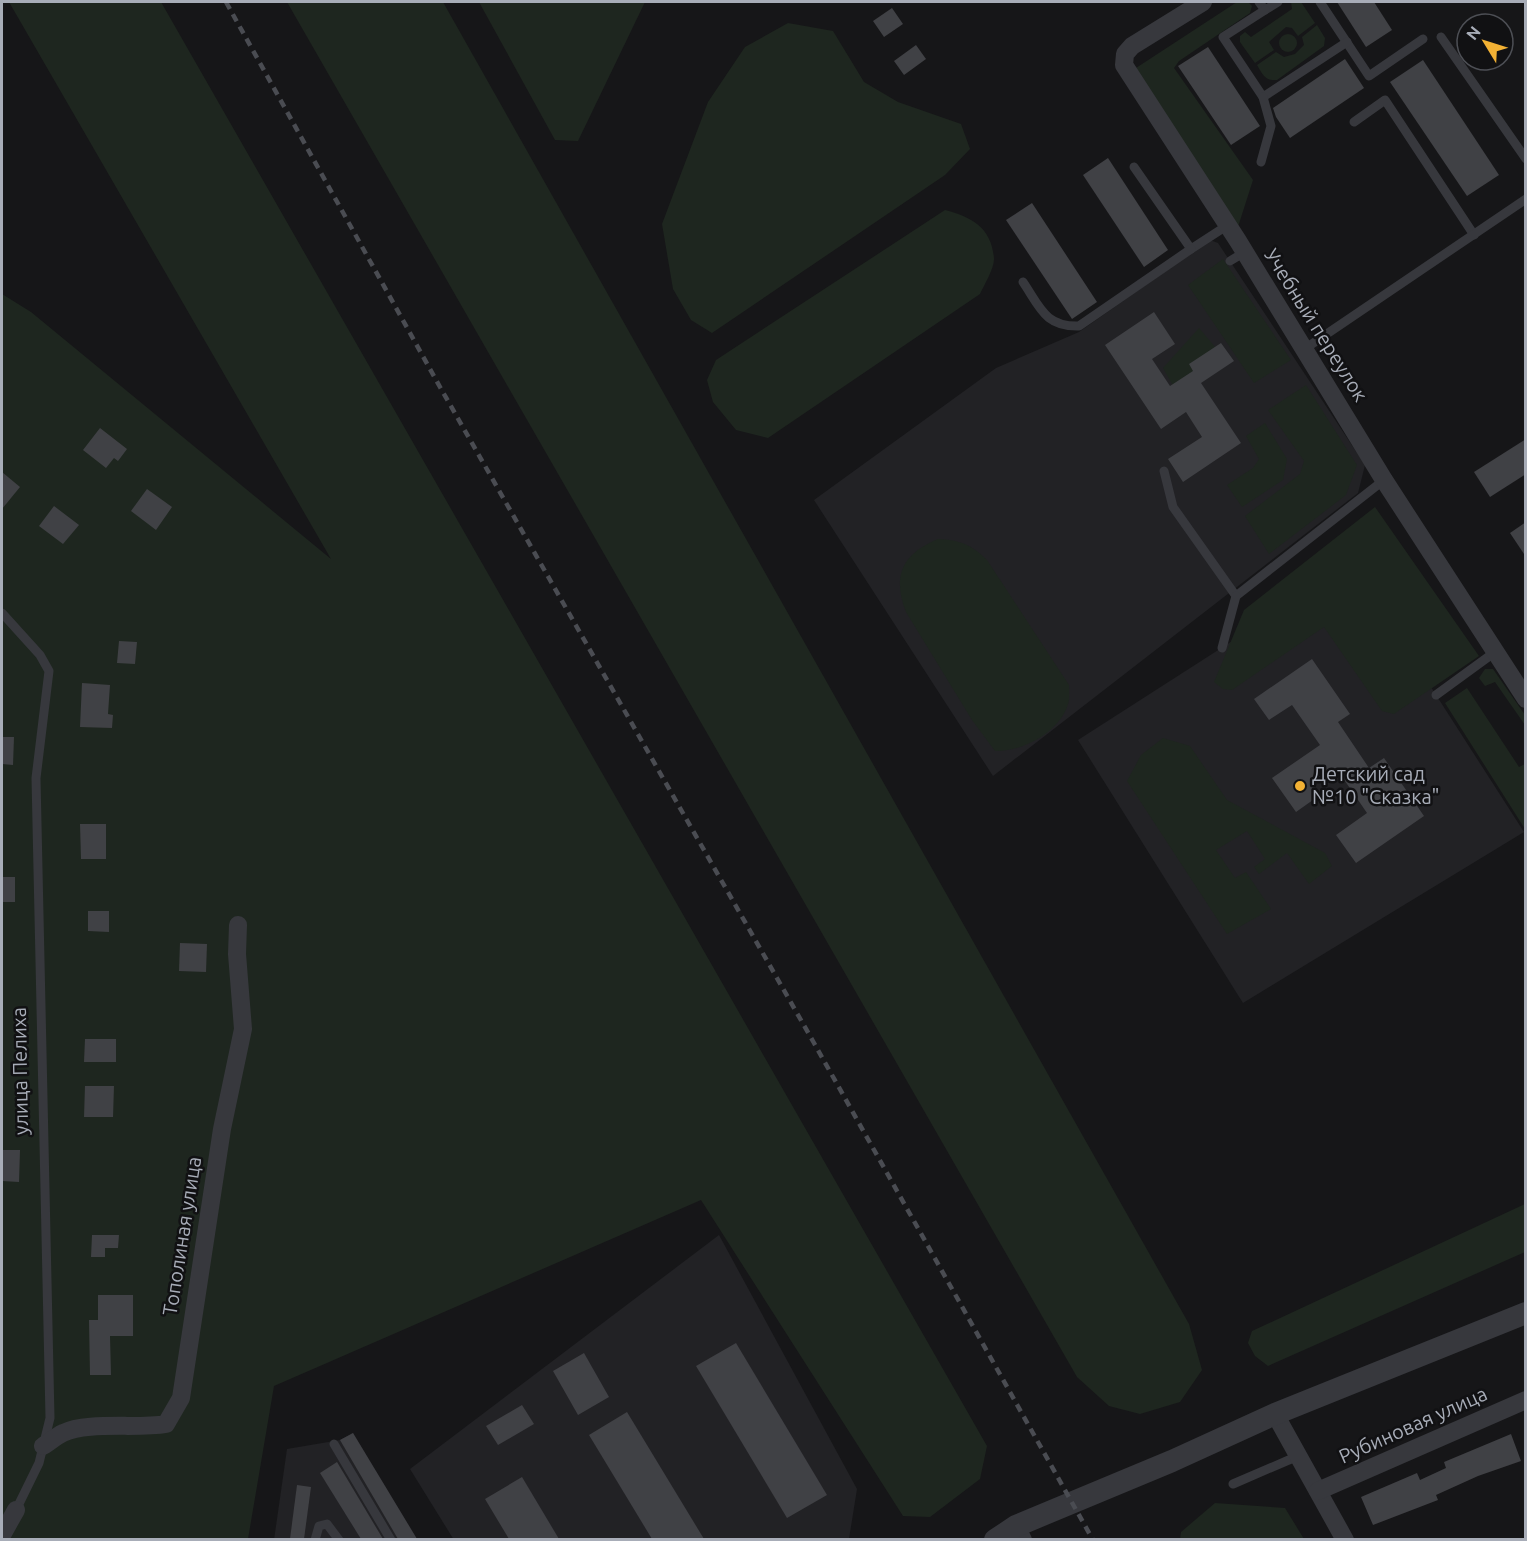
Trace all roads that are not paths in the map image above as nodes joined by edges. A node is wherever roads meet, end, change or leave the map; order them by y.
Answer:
1 (1203, 2) edge
2 (1259, 2) edge
3 (1278, 2) edge
4 (1320, 2) edge
5 (1265, 10) junction
6 (1441, 37) dead end
7 (1423, 39) dead end
8 (1347, 42) junction
9 (1263, 98) junction
10 (1354, 122) dead end
11 (1526, 159) edge
12 (1261, 162) dead end
13 (1134, 167) dead end
14 (1526, 199) edge
15 (1228, 225) junction
16 (1474, 235) junction
17 (1191, 249) junction
18 (1023, 282) dead end
19 (1306, 348) junction
20 (1164, 471) dead end
21 (1384, 480) junction
22 (1236, 596) junction
23 (2, 613) edge
24 (1222, 648) dead end
25 (1495, 652) junction
26 (1436, 695) dead end
27 (1526, 699) edge
28 (238, 925) dead end
29 (1526, 1312) edge
30 (1526, 1400) edge
31 (1275, 1414) junction
32 (334, 1444) dead end
33 (43, 1446) junction
34 (1298, 1456) junction
35 (1233, 1484) dead end
36 (1318, 1491) junction
37 (16, 1510) joint
38 (1019, 1532) edge
39 (2, 1535) edge
40 (315, 1539) edge
41 (339, 1539) edge
42 (391, 1539) edge
43 (995, 1539) edge
44 (1345, 1539) edge

1 - 15 street, Учебный переулок
2 - 5 lane
3 - 5 lane
4 - 8 lane
5 - 9 lane
6 - 11 lane
7 - 8 lane
8 - 9 lane
9 - 12 lane
10 - 16 lane
13 - 17 lane
14 - 16 lane
15 - 17 lane
15 - 19 street, Учебный переулок
16 - 19 lane
17 - 18 lane
19 - 21 street, Учебный переулок
20 - 22 lane
21 - 22 lane
21 - 25 street, Учебный переулок
22 - 24 lane
23 - 33 lane, улица Пелиха
25 - 26 lane
25 - 27 street, Учебный переулок
28 - 33 street, Тополиная улица
29 - 31 street
30 - 36 street, Рубиновая улица
31 - 34 street
31 - 38 street
32 - 42 lane
33 - 37 lane, улица Пелиха
34 - 35 lane
34 - 36 street
36 - 44 street
37 - 39 street, улица Пелиха
38 - 43 street
40 - 41 lane

